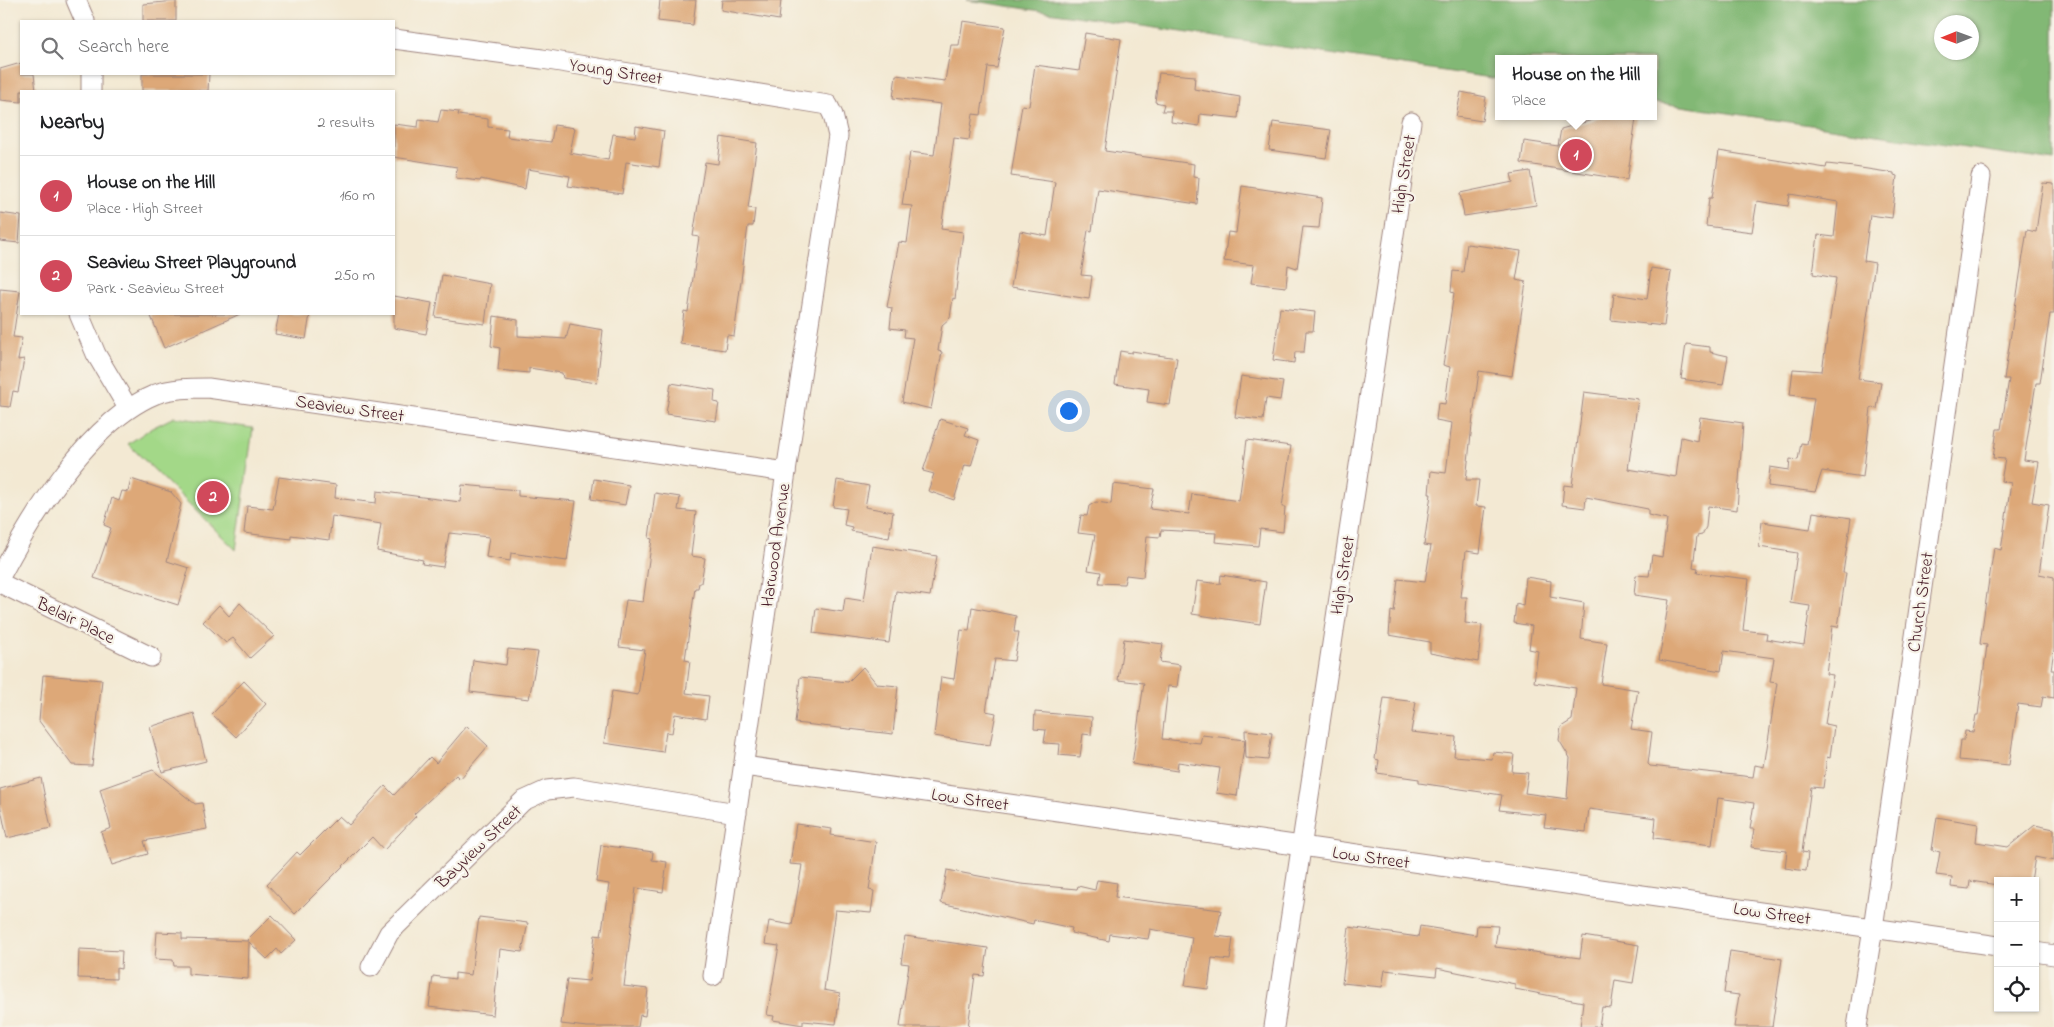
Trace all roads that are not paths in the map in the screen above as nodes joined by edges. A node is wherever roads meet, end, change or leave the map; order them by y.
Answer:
1 (76, 0) edge
2 (85, 20) edge
3 (395, 39) edge
4 (91, 75) edge
5 (91, 90) edge
6 (833, 115) joint
7 (1411, 122) dead end
8 (1981, 177) dead end
9 (79, 315) edge
10 (128, 408) junction
11 (786, 472) junction
12 (0, 576) edge
13 (0, 583) edge
14 (151, 657) dead end
15 (744, 766) junction
16 (737, 813) junction
17 (1301, 848) junction
18 (1873, 928) junction
19 (1994, 945) edge
20 (2039, 952) edge
21 (2054, 954) edge
22 (371, 967) dead end
23 (713, 976) dead end
24 (1274, 1027) edge
25 (1857, 1027) edge

1 - 2 street
3 - 6 street, Young Street
4 - 5 street
6 - 11 street, Harwood Avenue
7 - 17 street, High Street
8 - 18 street, Church Street
9 - 10 street
10 - 11 street, Seaview Street
10 - 12 street, Seaview Street
11 - 15 street, Harwood Avenue
13 - 14 street, Belair Place
15 - 16 street, Harwood Avenue
15 - 17 street, Low Street
16 - 22 street, Bayview Street
16 - 23 street, Harwood Avenue
17 - 18 street, Low Street
17 - 24 street, High Street
18 - 19 street, Low Street
18 - 25 street, Church Street
20 - 21 street

